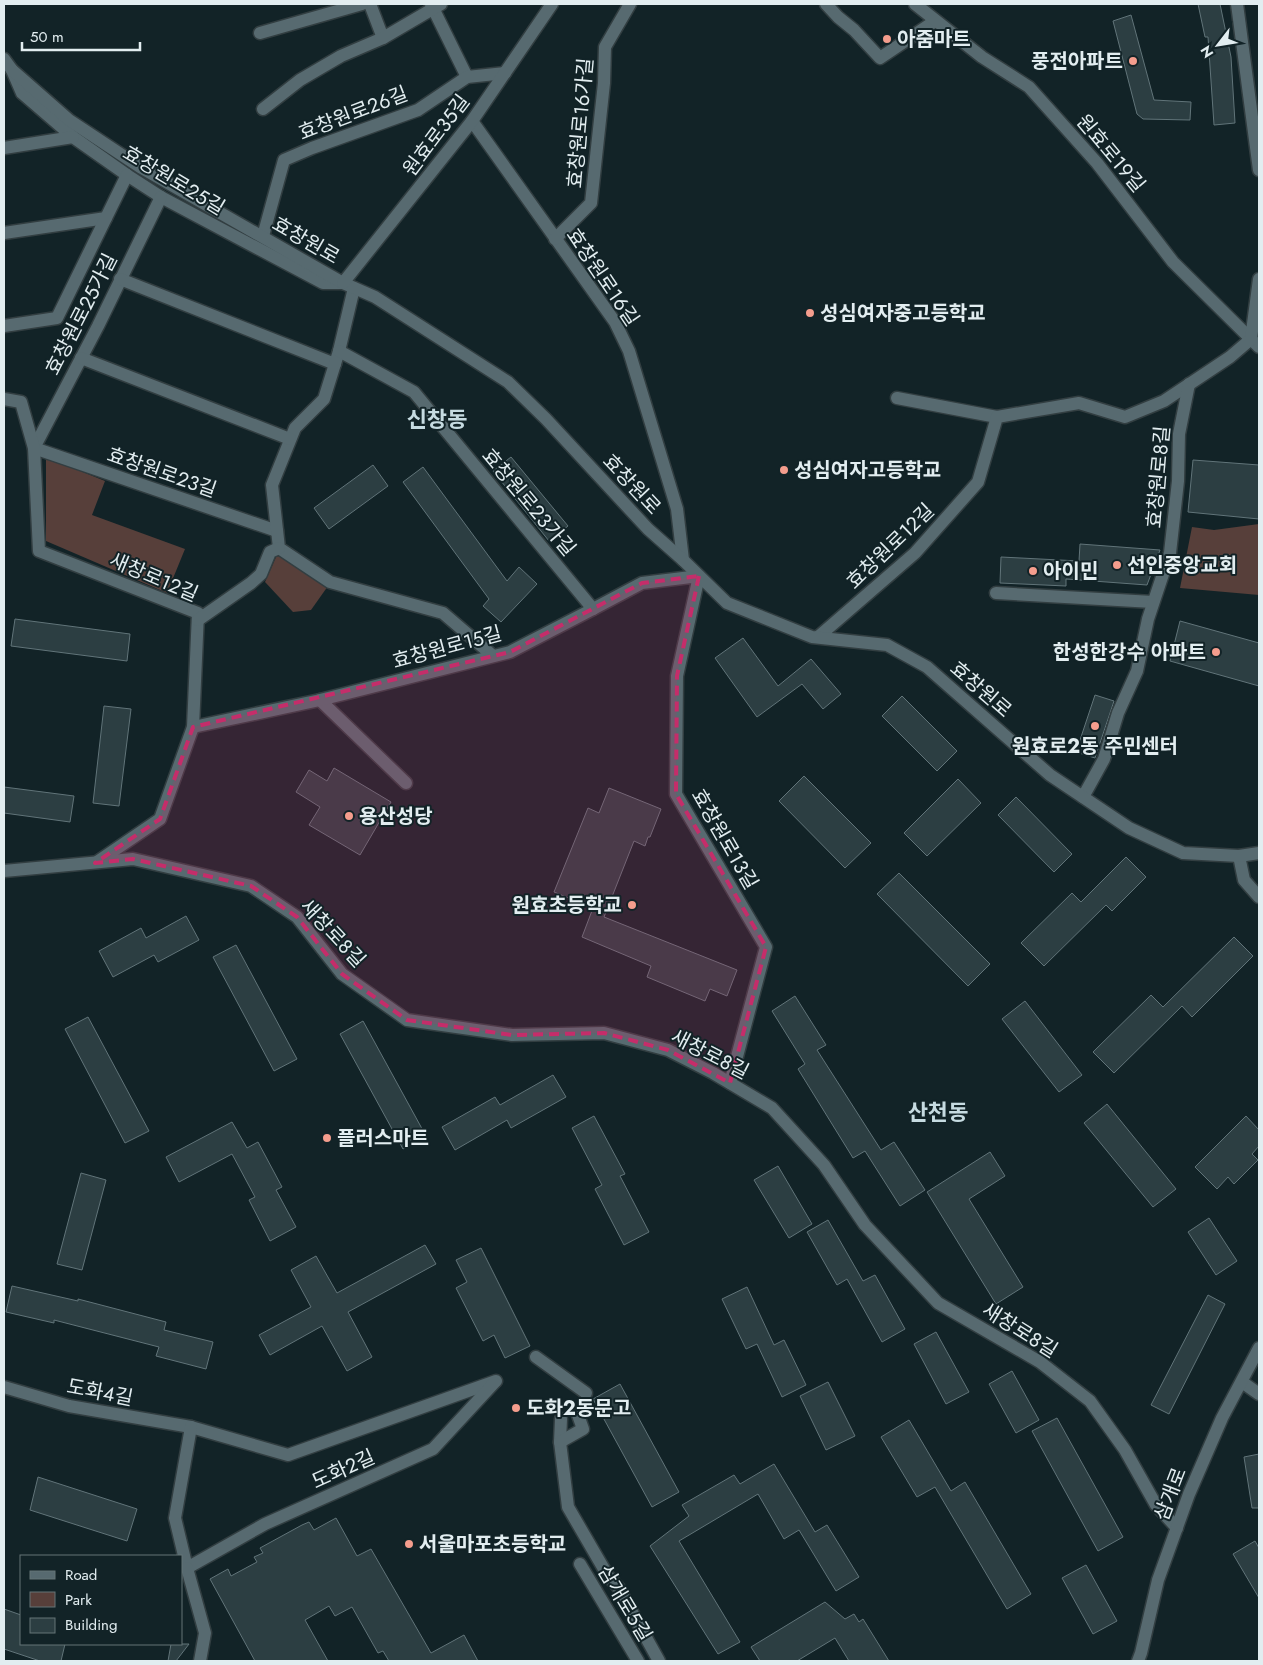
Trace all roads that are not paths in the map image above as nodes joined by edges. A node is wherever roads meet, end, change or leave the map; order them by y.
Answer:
1 (362, 4) edge
2 (370, 4) edge
3 (552, 4) edge
4 (630, 4) edge
5 (826, 4) edge
6 (915, 4) edge
7 (1238, 4) edge
8 (435, 5) edge
9 (935, 21) junction
10 (260, 33) dead end
11 (383, 38) junction
12 (4, 60) edge
13 (12, 70) junction
14 (505, 73) junction
15 (467, 77) junction
16 (263, 109) dead end
17 (472, 121) junction
18 (73, 137) junction
19 (4, 148) edge
20 (1259, 170) edge
21 (127, 175) junction
22 (161, 197) junction
23 (106, 218) junction
24 (4, 233) edge
25 (263, 236) junction
26 (555, 239) junction
27 (1259, 279) edge
28 (120, 280) junction
29 (348, 286) junction
30 (4, 326) edge
31 (1255, 343) edge
32 (338, 351) junction
33 (81, 358) junction
34 (334, 364) junction
35 (1189, 384) junction
36 (897, 398) dead end
37 (4, 399) edge
38 (997, 417) junction
39 (290, 439) junction
40 (34, 448) junction
41 (278, 531) junction
42 (280, 548) junction
43 (683, 560) junction
44 (699, 576) junction
45 (996, 593) dead end
46 (1153, 602) junction
47 (593, 610) junction
48 (198, 620) junction
49 (818, 637) junction
50 (492, 655) junction
51 (320, 700) junction
52 (193, 727) junction
53 (406, 783) dead end
54 (1083, 797) junction
55 (1259, 853) edge
56 (1239, 856) junction
57 (95, 863) junction
58 (4, 871) edge
59 (1259, 897) edge
60 (730, 1083) junction
61 (1259, 1348) edge
62 (536, 1356) dead end
63 (496, 1381) joint
64 (1242, 1382) junction
65 (4, 1387) edge
66 (586, 1393) dead end
67 (1259, 1394) edge
68 (578, 1415) dead end
69 (561, 1420) dead end
70 (191, 1427) junction
71 (560, 1442) junction
72 (1177, 1528) junction
73 (580, 1564) dead end
74 (187, 1568) junction
75 (200, 1661) edge
76 (638, 1661) edge
77 (659, 1661) edge
78 (1138, 1661) edge

1 - 10 street
2 - 11 street
3 - 14 street, 원효로35길
4 - 26 street, 효창원로16가길
5 - 9 street
6 - 9 street, 원효로19길
7 - 20 street
8 - 11 street
8 - 15 street
9 - 31 street, 원효로19길
11 - 16 street
12 - 13 street, 효창원로
13 - 18 street, 효창원로25길
13 - 25 street, 효창원로
14 - 15 street, 효창원로26길
14 - 17 street, 원효로35길
15 - 25 street, 효창원로26길
17 - 26 street, 효창원로16길
17 - 29 street, 원효로35길
18 - 19 street
18 - 21 street, 효창원로25길
21 - 22 street, 효창원로25길
21 - 23 street
22 - 28 street, 효창원로25가길
22 - 29 street, 효창원로25길
23 - 24 street
23 - 30 street
25 - 29 street, 효창원로
26 - 43 street, 효창원로16길
27 - 31 street
28 - 33 street, 효창원로25가길
28 - 34 street
29 - 32 street
29 - 43 street, 효창원로
31 - 35 street
32 - 34 street
32 - 47 street, 효창원로23가길
33 - 39 street
33 - 40 street, 효창원로25가길
34 - 39 street
35 - 38 street
35 - 46 street, 효창원로8길
36 - 38 street
37 - 40 street, 새창로12길
38 - 49 street, 효창원로12길
39 - 41 street
40 - 41 street, 효창원로23길
40 - 48 street, 새창로12길
41 - 42 street
42 - 48 street
42 - 50 street
43 - 44 street, 효창원로
44 - 47 street, 효창원로15길
44 - 49 street, 효창원로
44 - 60 street, 효창원로13길
45 - 46 street
46 - 54 street, 효창원로8길
47 - 50 street, 효창원로15길
48 - 52 street, 새창로12길
49 - 54 street, 효창원로
50 - 51 street, 효창원로15길
51 - 52 street, 효창원로15길
51 - 53 street
52 - 57 street, 새창로12길
54 - 56 street, 효창원로
55 - 56 street, 효창원로
56 - 59 street
57 - 58 street, 새창로8길
57 - 60 street, 새창로8길
60 - 72 street, 새창로8길
61 - 64 street, 삼개로
62 - 66 street
63 - 70 street, 도화4길
63 - 74 street, 도화2길
64 - 67 street
64 - 72 street, 삼개로
65 - 70 street, 도화4길
68 - 71 street
69 - 71 street
70 - 74 street
71 - 77 street
72 - 78 street, 삼개로
73 - 76 street, 삼개로5길
74 - 75 street

